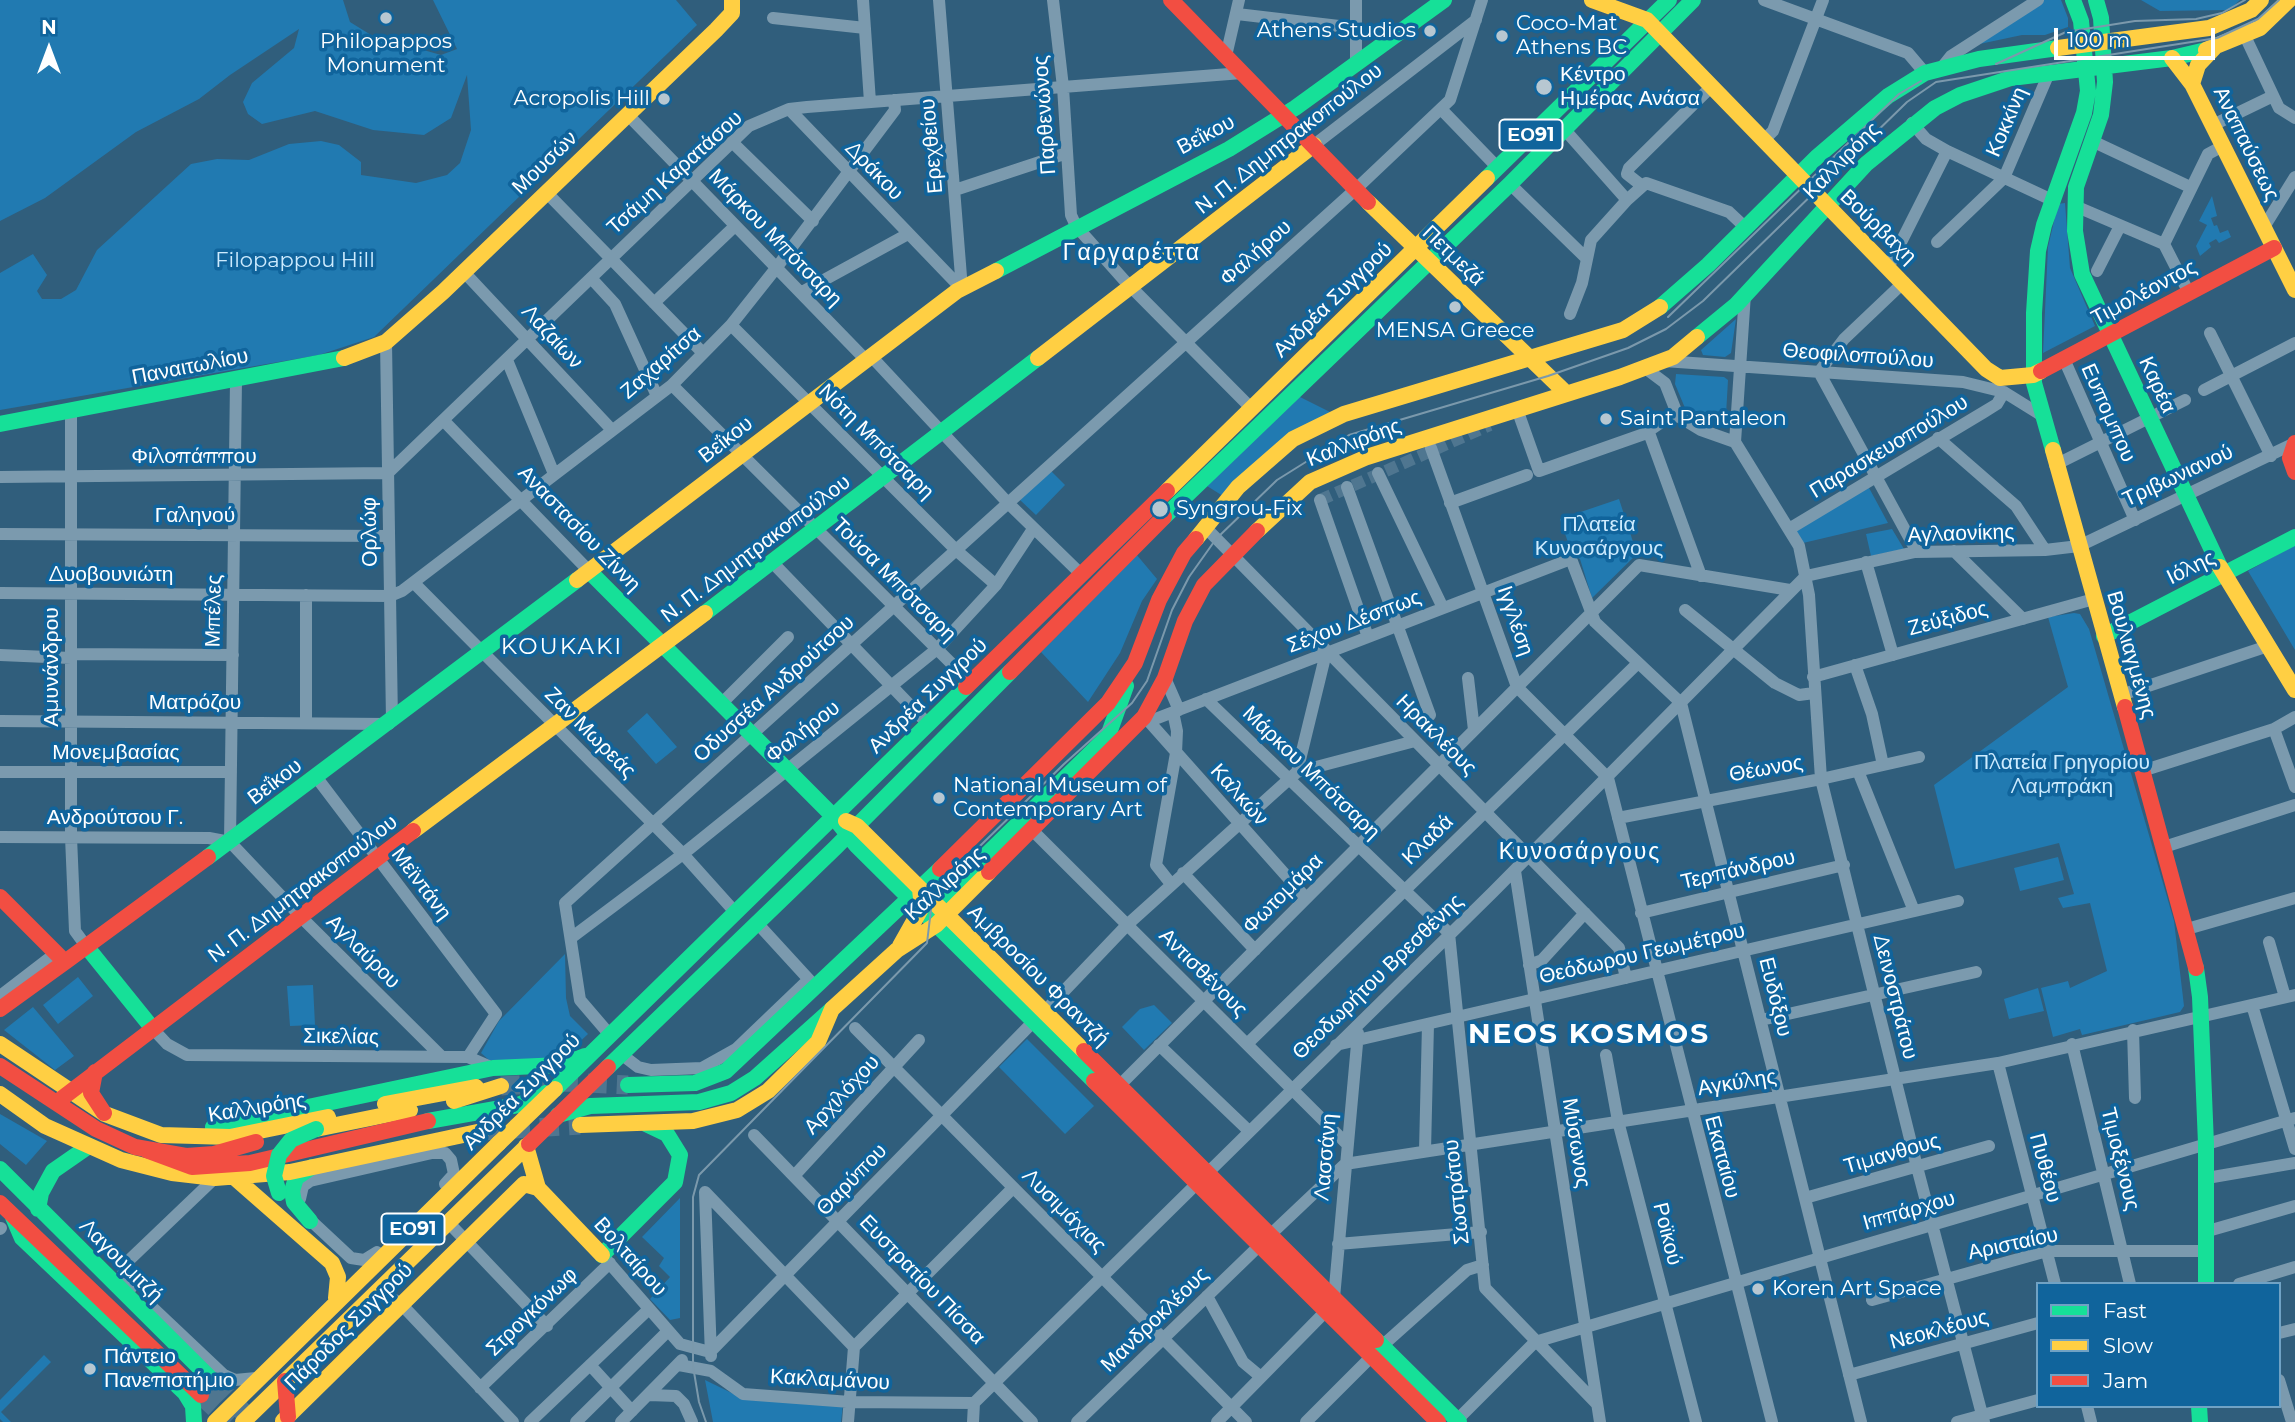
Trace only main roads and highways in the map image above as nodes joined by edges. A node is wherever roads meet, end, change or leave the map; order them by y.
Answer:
1 (1171, 0) edge
2 (1444, 0) edge
3 (1591, 0) edge
4 (1669, 0) edge
5 (1693, 0) edge
6 (2073, 0) edge
7 (2095, 0) edge
8 (2261, 0) edge
9 (2289, 0) edge
10 (732, 7) edge
11 (1647, 20) junction
12 (1659, 33) junction
13 (2103, 43) junction
14 (2084, 45) junction
15 (2214, 48) junction
16 (2172, 58) junction
17 (2130, 62) junction
18 (2104, 66) junction
19 (2087, 68) junction
20 (2192, 84) junction
21 (1285, 114) junction
22 (2101, 115) junction
23 (1314, 145) junction
24 (1798, 176) junction
25 (1826, 206) junction
26 (2274, 248) junction
27 (1421, 256) junction
28 (2295, 290) edge
29 (2110, 335) junction
30 (386, 342) joint
31 (1532, 359) junction
32 (2033, 375) junction
33 (1566, 393) junction
34 (0, 424) edge
35 (2294, 444) edge
36 (2295, 472) edge
37 (2295, 537) edge
38 (590, 572) junction
39 (2225, 575) junction
40 (2104, 636) junction
41 (664, 646) junction
42 (1129, 675) junction
43 (2295, 690) edge
44 (833, 816) junction
45 (852, 831) junction
46 (0, 897) edge
47 (928, 907) junction
48 (86, 946) junction
49 (61, 957) junction
50 (0, 1009) edge
51 (832, 1009) junction
52 (1039, 1017) junction
53 (153, 1029) junction
54 (0, 1044) edge
55 (591, 1053) junction
56 (0, 1066) edge
57 (95, 1072) junction
58 (628, 1085) tunnel mouth
59 (555, 1089) junction
60 (0, 1094) edge
61 (63, 1098) junction
62 (105, 1114) junction
63 (558, 1115) junction
64 (642, 1122) junction
65 (580, 1125) tunnel mouth
66 (284, 1127) junction
67 (482, 1131) tunnel mouth
68 (179, 1137) junction
69 (528, 1145) junction
70 (89, 1146) junction
71 (496, 1147) junction
72 (146, 1150) junction
73 (314, 1166) junction
74 (0, 1169) edge
75 (454, 1174) road end
76 (235, 1178) junction
77 (1202, 1178) junction
78 (531, 1186) junction
79 (0, 1203) edge
80 (38, 1209) junction
81 (310, 1221) road end
82 (5, 1225) edge
83 (2206, 1282) edge
84 (336, 1298) junction
85 (326, 1314) junction
86 (1377, 1351) junction
87 (219, 1379) tunnel mouth
88 (285, 1381) junction
89 (201, 1395) tunnel mouth
90 (286, 1420) edge
91 (1458, 1421) edge
92 (194, 1422) edge
93 (215, 1422) edge
94 (243, 1422) edge
95 (1438, 1422) edge

1 - 21 main road, Πετμεζά
2 - 21 main road, Βεΐκου
3 - 11 main road
4 - 11 main road, Ανδρέα Συγγρού / ΕΟ91
5 - 12 main road, Ανδρέα Συγγρού / ΕΟ91
6 - 14 main road, Βουλιαγμένης
7 - 13 main road
8 - 13 main road, Καλλιρόης
9 - 15 main road, Καλλιρόης
10 - 30 main road, Μουσών
11 - 12 main road, Βούρβαχη
11 - 27 main road, Ανδρέα Συγγρού / ΕΟ91
12 - 24 main road, Βούρβαχη
12 - 27 main road, Ανδρέα Συγγρού / ΕΟ91
13 - 14 main road, Καλλιρόης
13 - 18 main road
14 - 19 main road, Βουλιαγμένης
14 - 24 main road, Καλλιρόης
15 - 16 main road, Καλλιρόης
15 - 20 main road
16 - 17 main road, Καλλιρόης
16 - 20 main road, Αναπαύσεως
17 - 18 main road, Καλλιρόης
17 - 22 main road
18 - 19 main road, Καλλιρόης
18 - 22 main road
19 - 25 main road, Καλλιρόης
19 - 32 main road, Βουλιαγμένης
20 - 26 main road, Αναπαύσεως
21 - 23 main road, Πετμεζά
21 - 38 main road, Βεΐκου
22 - 29 main road, Καρέα
23 - 27 main road, Πετμεζά
23 - 41 main road, Ν. Π. Δημητρακοπούλου
24 - 25 main road, Βούρβαχη
24 - 31 main road, Καλλιρόης
25 - 32 main road, Βούρβαχη
25 - 33 main road, Καλλιρόης
26 - 28 main road, Αναπαύσεως
26 - 29 main road, Τιμολέοντος
27 - 31 main road, Πετμεζά
27 - 44 main road, Ανδρέα Συγγρού / ΕΟ91
27 - 45 main road, Ανδρέα Συγγρού / ΕΟ91
29 - 32 main road, Τιμολέοντος
29 - 39 main road, Καρέα
30 - 34 main road, Παναιτωλίου
31 - 33 main road, Πετμεζά
31 - 42 main road, Καλλιρόης
32 - 40 main road, Βουλιαγμένης
33 - 47 main road, Καλλιρόης
35 - 36 main road
37 - 39 main road, Ιόλης
38 - 41 main road, Αναστασίου Ζίννη
38 - 48 main road, Βεΐκου
39 - 40 main road, Ιόλης
39 - 43 main road, Καρέα
40 - 83 main road, Βουλιαγμένης
41 - 44 main road, Αναστασίου Ζίννη
41 - 53 main road, Ν. Π. Δημητρακοπούλου
42 - 47 main road, Καλλιρόης
42 - 47 main road
44 - 45 main road, Αμβροσίου Φραντζή
44 - 55 main road, Ανδρέα Συγγρού / ΕΟ91
45 - 47 main road, Αμβροσίου Φραντζή
45 - 63 main road, Ανδρέα Συγγρού / ΕΟ91, bridge
46 - 49 main road
47 - 51 main road, Καλλιρόης
47 - 52 main road, Αμβροσίου Φραντζή
47 - 58 main road, Καλλιρόης
48 - 49 main road, Βεΐκου
48 - 53 main road
49 - 50 main road, Βεΐκου
51 - 63 main road
51 - 64 main road, Καλλιρόης
52 - 77 main road, Αμβροσίου Φραντζή
52 - 77 main road, Αμβροσίου Φραντζή
53 - 57 main road, Ν. Π. Δημητρακοπούλου
54 - 61 main road, Καλλιρόης
55 - 59 main road, Ανδρέα Συγγρού / ΕΟ91
55 - 68 main road
56 - 61 main road
57 - 61 main road, Ν. Π. Δημητρακοπούλου
57 - 62 main road
59 - 71 main road, Ανδρέα Συγγρού / ΕΟ91, bridge
59 - 72 main road, bridge
60 - 61 main road
60 - 70 main road
61 - 62 main road, Καλλιρόης
61 - 72 main road
62 - 68 main road, Καλλιρόης
63 - 69 main road, Ανδρέα Συγγρού / ΕΟ91, bridge
64 - 65 main road, Καλλιρόης
64 - 78 main road, Βολταίρου
66 - 68 main road, Καλλιρόης
66 - 72 main road
66 - 84 main road, Καλλιρόης, bridge
67 - 73 main road
69 - 78 main road
69 - 88 main road, Ανδρέα Συγγρού / ΕΟ91
70 - 76 main road
70 - 80 main road
71 - 75 main road
71 - 85 main road, Ανδρέα Συγγρού / ΕΟ91
73 - 76 main road
73 - 81 main road
74 - 80 main road, Λαγουμιτζή
76 - 84 main road
77 - 86 main road, Αμβροσίου Φραντζή
78 - 90 main road, Πάροδος Συγγρού
79 - 82 main road, Λαγουμιτζή
80 - 87 main road, Λαγουμιτζή
82 - 89 main road, Λαγουμιτζή
82 - 92 main road, Λαγουμιτζή
84 - 85 main road
85 - 93 main road, Ανδρέα Συγγρού / ΕΟ91
86 - 91 main road, Αμβροσίου Φραντζή
86 - 95 main road, Αμβροσίου Φραντζή
88 - 90 main road
88 - 94 main road, Ανδρέα Συγγρού / ΕΟ91

